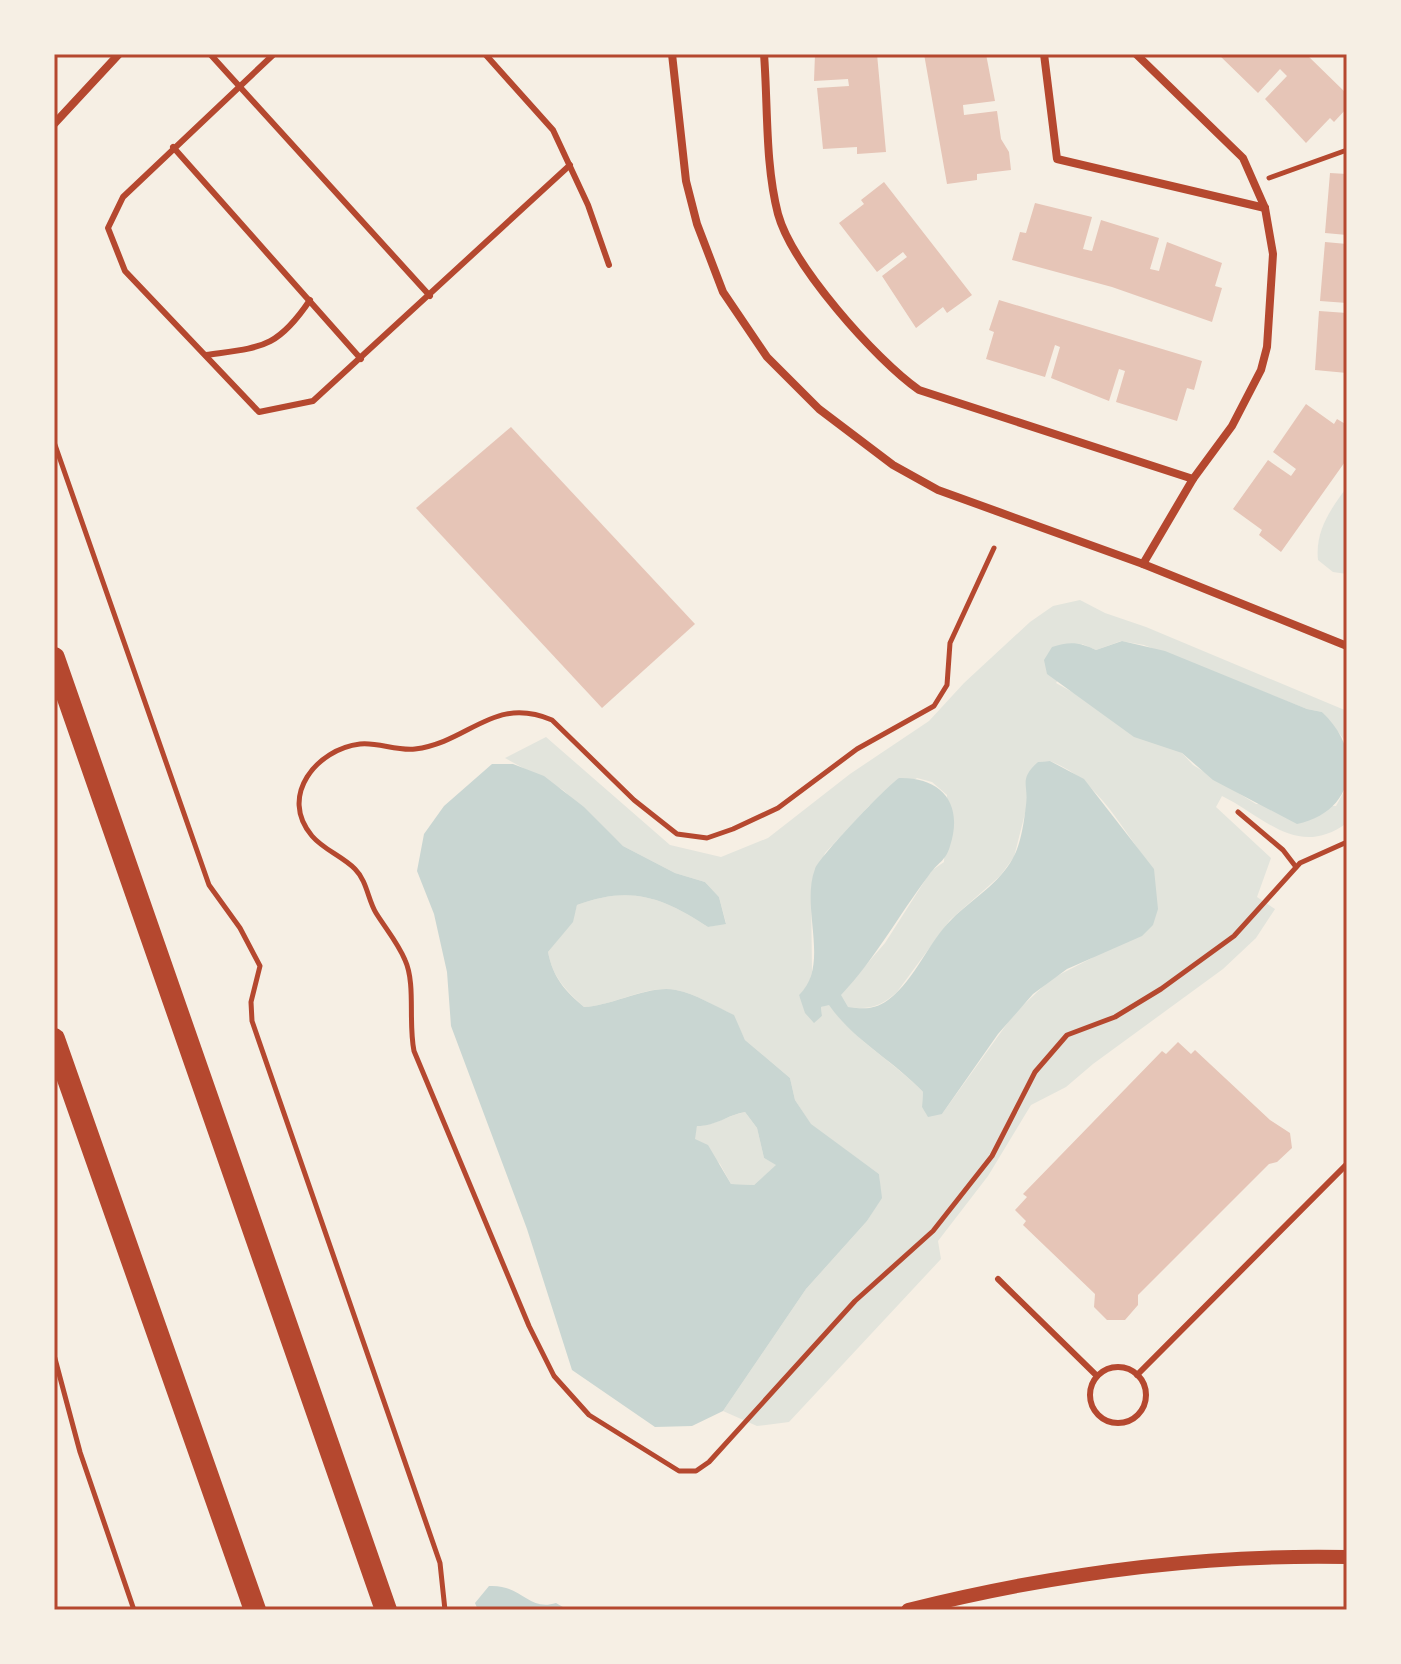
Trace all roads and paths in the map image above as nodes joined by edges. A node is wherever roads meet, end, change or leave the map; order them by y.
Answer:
1 (119, 54) edge
2 (210, 54) edge
3 (274, 54) edge
4 (485, 54) edge
5 (672, 54) edge
6 (764, 54) edge
7 (1044, 54) edge
8 (1136, 54) edge
9 (239, 87) junction
10 (54, 124) edge
11 (173, 147) junction
12 (1347, 150) edge
13 (570, 165) junction
14 (1257, 183) junction
15 (1265, 208) junction
16 (609, 265) dead end
17 (430, 296) junction
18 (310, 300) junction
19 (206, 355) junction
20 (361, 359) junction
21 (54, 442) edge
22 (1193, 479) junction
23 (994, 548) dead end
24 (1143, 564) junction
25 (1347, 646) edge
26 (54, 658) edge
27 (1238, 812) dead end
28 (1347, 842) edge
29 (1296, 867) junction
30 (54, 1039) edge
31 (1347, 1128) edge
32 (1347, 1146) edge
33 (1347, 1164) edge
34 (998, 1279) dead end
35 (54, 1355) edge
36 (1137, 1375) junction
37 (1097, 1376) junction
38 (1347, 1557) edge
39 (134, 1610) edge
40 (255, 1610) edge
41 (386, 1610) edge
42 (445, 1610) edge
43 (908, 1610) edge

1 - 10 street
2 - 9 lane
3 - 9 lane
4 - 13 lane
5 - 24 street
6 - 22 street
7 - 15 street
8 - 14 street
9 - 11 lane
9 - 17 lane
11 - 18 lane
11 - 19 lane
12 - 14 path
13 - 16 lane
13 - 17 lane
14 - 15 street
15 - 22 street
17 - 20 lane
18 - 19 lane
18 - 20 lane
19 - 20 lane
21 - 42 path
22 - 24 street
23 - 29 path
24 - 25 street
26 - 41 highway
27 - 29 path
28 - 29 path
30 - 40 highway
31 - 32 lane
33 - 36 lane
34 - 37 lane
35 - 39 path
36 - 37 lane
36 - 37 lane
38 - 43 street

